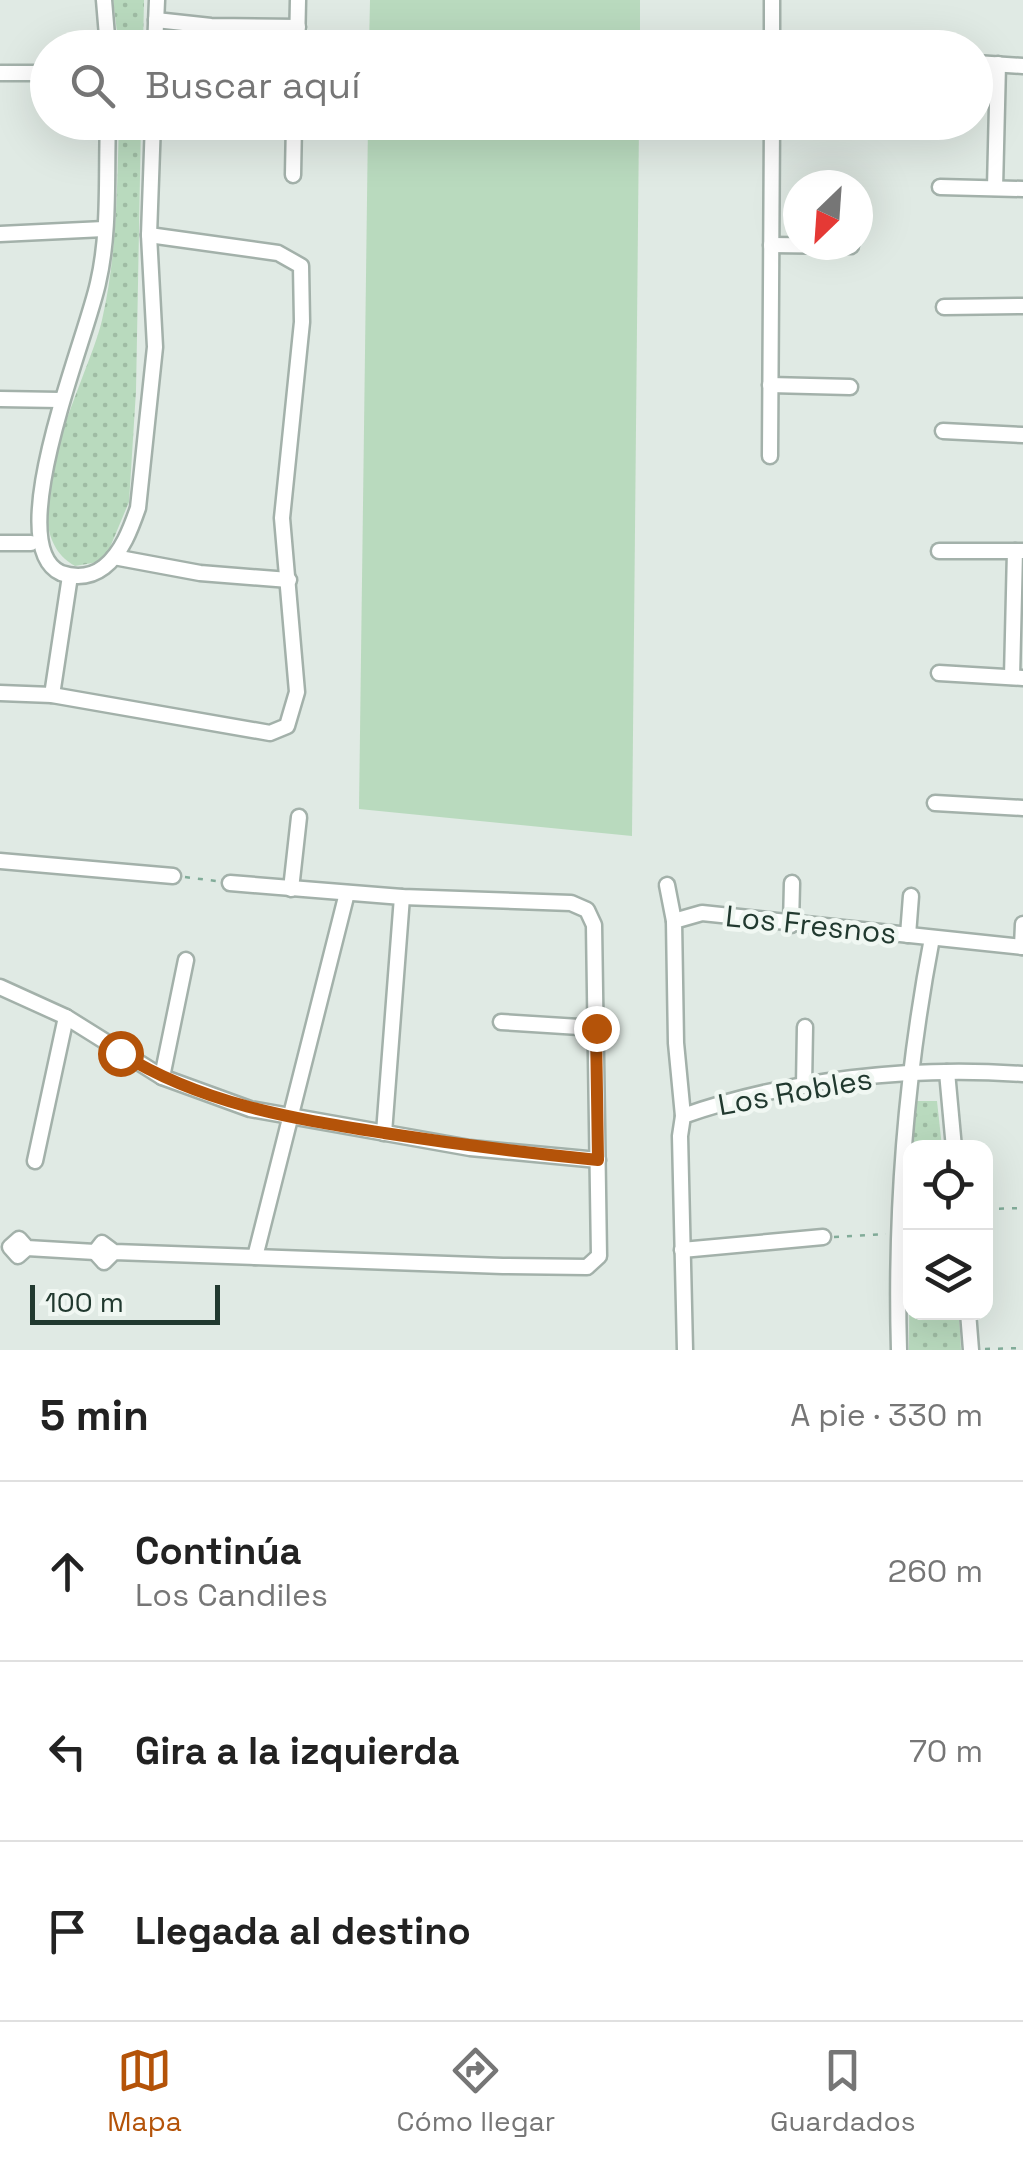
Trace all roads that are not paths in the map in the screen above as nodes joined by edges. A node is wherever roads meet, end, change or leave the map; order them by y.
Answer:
1 (104, 0) edge
2 (157, 0) edge
3 (298, 0) edge
4 (772, 0) edge
5 (156, 20) junction
6 (298, 27) junction
7 (106, 30) edge
8 (156, 30) edge
9 (298, 30) edge
10 (772, 30) edge
11 (993, 64) edge
12 (998, 64) junction
13 (1023, 66) edge
14 (0, 73) edge
15 (30, 73) edge
16 (107, 140) edge
17 (153, 140) edge
18 (293, 140) edge
19 (772, 140) edge
20 (292, 176) dead end
21 (940, 187) dead end
22 (995, 188) junction
23 (1023, 189) edge
24 (104, 230) junction
25 (0, 234) edge
26 (150, 235) junction
27 (771, 245) junction
28 (783, 245) edge
29 (1023, 306) edge
30 (944, 307) dead end
31 (770, 385) junction
32 (850, 387) dead end
33 (0, 398) edge
34 (60, 400) junction
35 (942, 432) dead end
36 (1023, 435) edge
37 (770, 456) dead end
38 (0, 542) edge
39 (32, 543) junction
40 (939, 551) dead end
41 (1019, 552) edge
42 (114, 557) junction
43 (70, 576) junction
44 (289, 580) junction
45 (939, 672) dead end
46 (1017, 678) edge
47 (0, 693) edge
48 (52, 695) junction
49 (935, 804) dead end
50 (1023, 808) edge
51 (299, 817) dead end
52 (0, 860) edge
53 (173, 876) road end
54 (230, 883) road end
55 (792, 883) dead end
56 (667, 885) dead end
57 (292, 889) junction
58 (347, 893) junction
59 (911, 896) dead end
60 (402, 898) junction
61 (674, 921) junction
62 (791, 924) junction
63 (1023, 924) edge
64 (908, 935) junction
65 (932, 938) junction
66 (1022, 947) edge
67 (186, 960) dead end
68 (0, 987) edge
69 (66, 1017) junction
70 (501, 1022) dead end
71 (805, 1027) dead end
72 (596, 1028) junction
73 (947, 1072) junction
74 (1023, 1074) edge
75 (910, 1075) junction
76 (162, 1077) junction
77 (804, 1086) junction
78 (683, 1116) junction
79 (289, 1119) junction
80 (384, 1133) junction
81 (953, 1140) edge
82 (598, 1160) junction
83 (34, 1161) dead end
84 (822, 1238) road end
85 (5, 1246) edge
86 (682, 1250) junction
87 (255, 1257) junction
88 (969, 1320) edge
89 (685, 1350) edge
90 (900, 1350) edge
91 (971, 1350) edge

1 - 7 street
2 - 5 street
3 - 6 street
4 - 10 street
5 - 6 street
5 - 8 street
6 - 9 street
11 - 12 street
12 - 13 street
12 - 22 street
14 - 15 street
16 - 24 street
17 - 26 street
18 - 20 street
19 - 27 street
21 - 22 street
22 - 23 street
24 - 25 street
24 - 34 street
26 - 42 street
26 - 44 street
27 - 28 street
27 - 31 street
29 - 30 street
31 - 32 street
31 - 37 street
33 - 34 street
34 - 39 street
35 - 36 street
38 - 39 street
39 - 43 street
40 - 41 street
41 - 46 street
42 - 43 street
42 - 44 street
43 - 48 street
44 - 48 street
45 - 46 street
47 - 48 street
49 - 50 street
51 - 57 street
52 - 53 street
54 - 57 street
55 - 62 street
56 - 61 street
57 - 58 street
58 - 60 street
58 - 79 street
59 - 64 street
60 - 72 street
60 - 80 street
61 - 62 street, Los Fresnos
61 - 78 street
62 - 64 street, Los Fresnos
63 - 66 street
64 - 65 street, Los Fresnos
65 - 66 street, Los Fresnos
65 - 75 street
67 - 76 street
68 - 69 street
69 - 76 street
69 - 83 street
70 - 72 street
71 - 77 street
72 - 82 street
73 - 74 street, Los Robles
73 - 75 street, Los Robles
73 - 81 street
75 - 77 street, Los Robles
75 - 90 street
76 - 79 street
77 - 78 street, Los Robles
78 - 86 street, Los Robles
79 - 80 street
79 - 87 street
80 - 82 street
82 - 87 street
84 - 86 street
85 - 87 street
86 - 89 street, Los Robles
88 - 91 street

